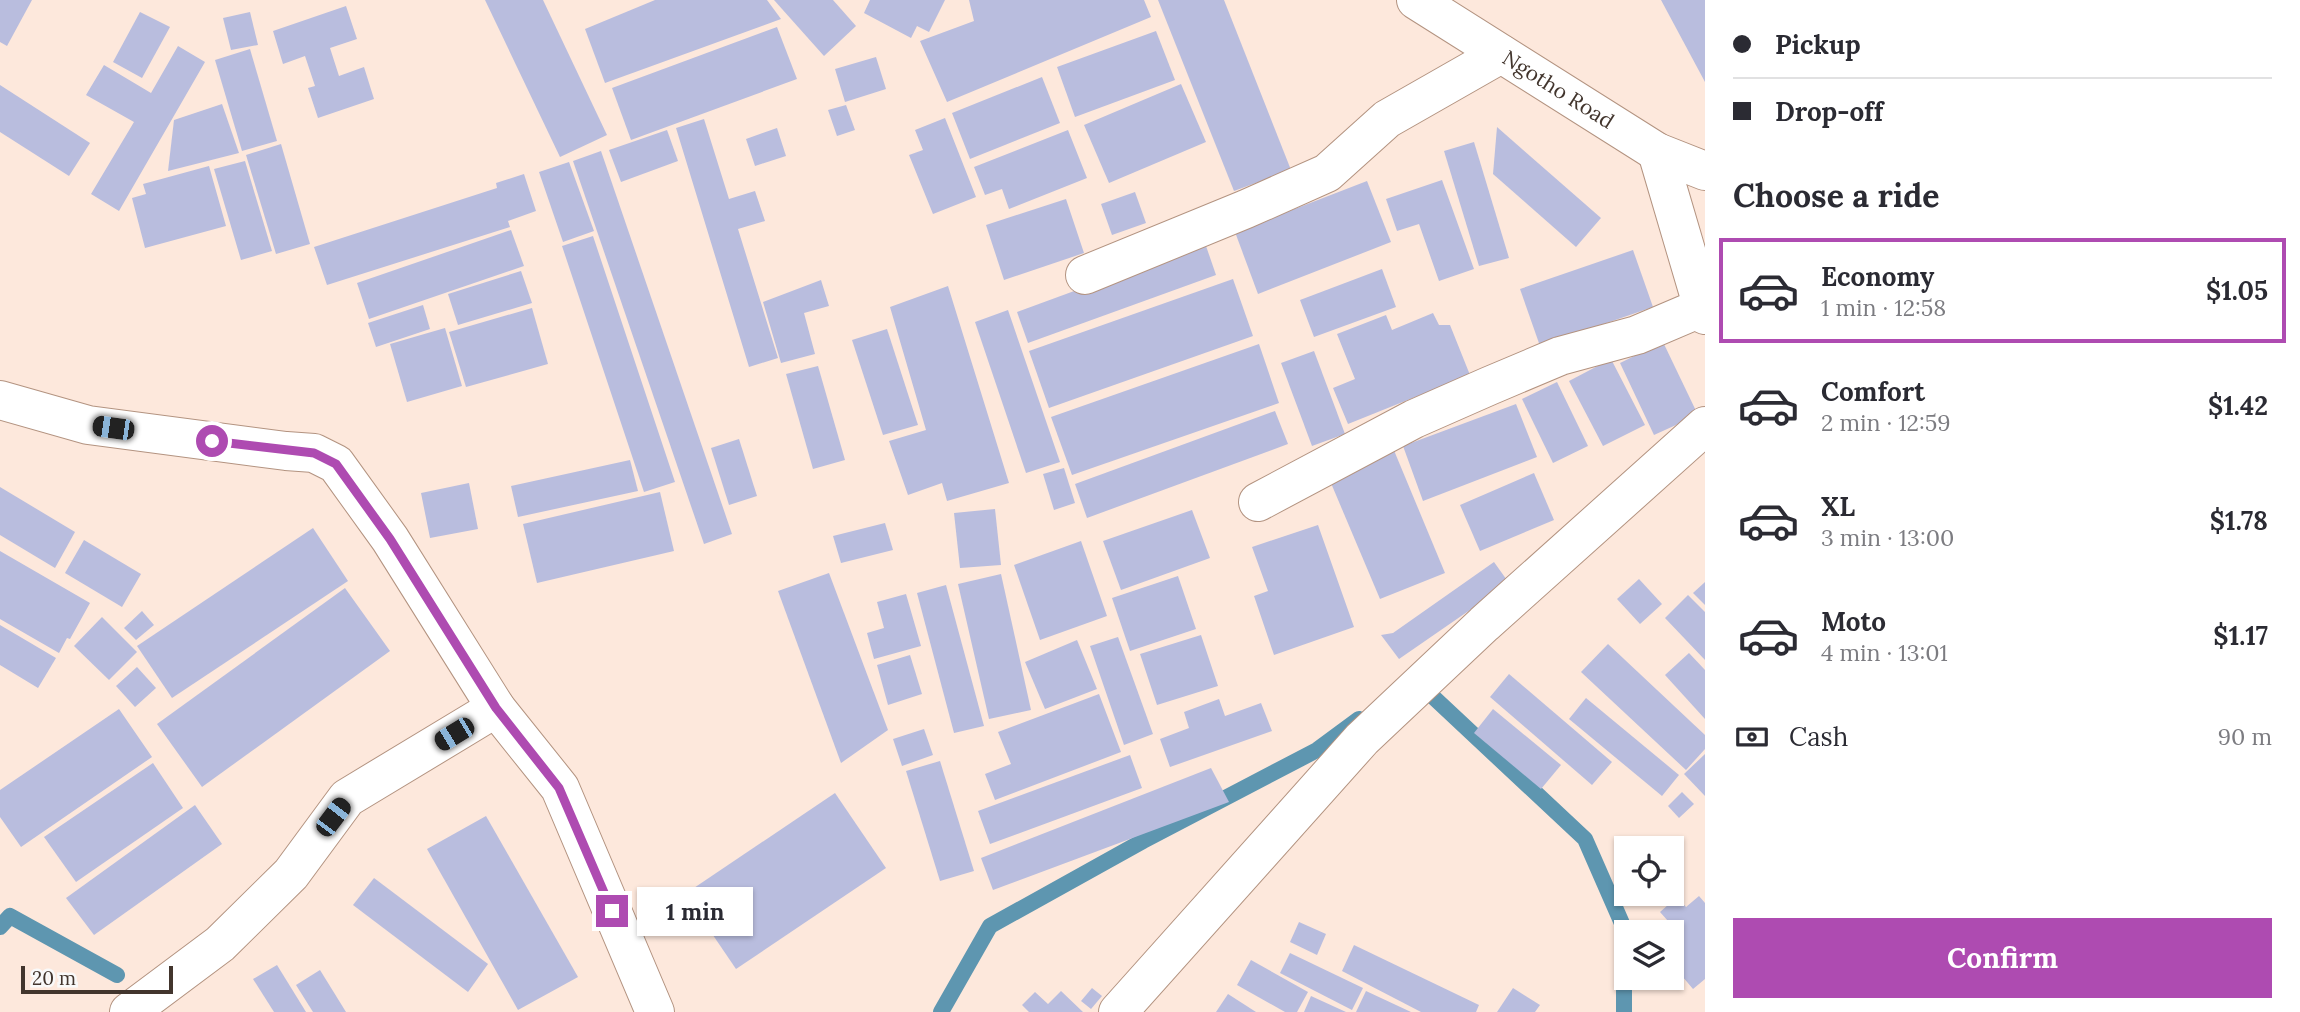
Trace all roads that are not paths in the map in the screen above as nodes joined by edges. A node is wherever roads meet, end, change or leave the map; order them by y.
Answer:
1 (1416, 0) edge
2 (1501, 54) junction
3 (1657, 152) junction
4 (1705, 171) edge
5 (1085, 275) dead end
6 (1704, 310) edge
7 (0, 400) edge
8 (1705, 426) edge
9 (1258, 502) dead end
10 (496, 708) junction
11 (129, 1012) edge
12 (655, 1012) edge
13 (1118, 1012) edge

1 - 2 street, Ngotho Road
2 - 3 street, Ngotho Road
2 - 5 street
3 - 4 street, Ngotho Road
3 - 6 street
6 - 9 street
7 - 10 street
8 - 13 street
10 - 11 street
10 - 12 street

